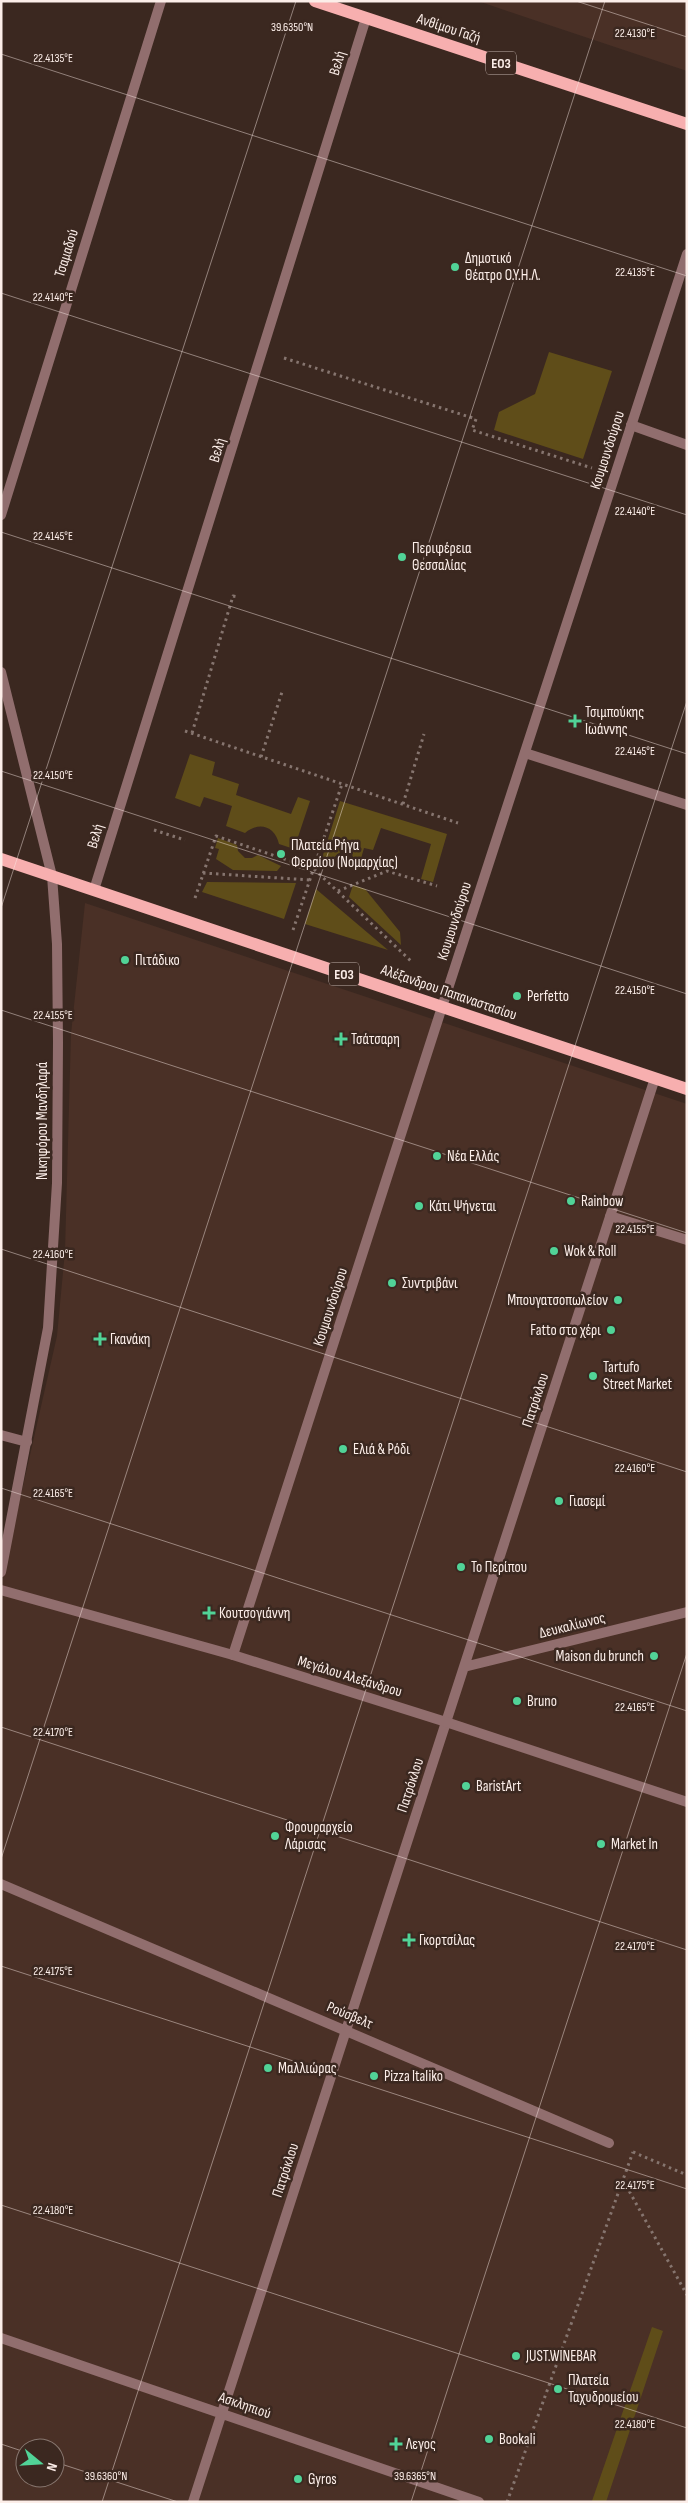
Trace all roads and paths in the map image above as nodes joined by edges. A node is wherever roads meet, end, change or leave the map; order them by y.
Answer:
1 (161, 1) edge
2 (315, 1) edge
3 (366, 18) junction
4 (687, 124) edge
5 (687, 254) edge
6 (282, 357) dead end
7 (631, 425) junction
8 (687, 445) edge
9 (592, 468) dead end
10 (1, 515) edge
11 (239, 597) dead end
12 (1, 672) edge
13 (283, 689) dead end
14 (185, 731) dead end
15 (192, 733) junction
16 (424, 734) dead end
17 (525, 753) junction
18 (261, 757) junction
19 (342, 784) junction
20 (403, 804) junction
21 (687, 805) edge
22 (458, 823) dead end
23 (154, 830) dead end
24 (185, 840) dead end
25 (1, 859) edge
26 (314, 869) junction
27 (203, 873) junction
28 (52, 876) junction
29 (310, 880) junction
30 (437, 886) dead end
31 (94, 890) junction
32 (338, 891) junction
33 (195, 899) dead end
34 (293, 931) dead end
35 (412, 962) dead end
36 (442, 1007) junction
37 (655, 1078) junction
38 (687, 1088) edge
39 (610, 1216) junction
40 (687, 1240) edge
41 (1, 1435) edge
42 (27, 1442) junction
43 (1, 1572) edge
44 (1, 1590) edge
45 (687, 1612) edge
46 (233, 1655) junction
47 (464, 1667) junction
48 (446, 1722) junction
49 (687, 1802) edge
50 (1, 1884) edge
51 (346, 2030) junction
52 (609, 2143) joint
53 (633, 2152) junction
54 (687, 2175) edge
55 (623, 2180) junction
56 (687, 2295) edge
57 (1, 2338) edge
58 (222, 2413) junction
59 (193, 2502) edge
60 (479, 2502) edge
61 (507, 2502) edge

1 - 10 street, Τσαμαδού
2 - 3 main road, Ανθίμου Γαζή / ΕΟ3
3 - 4 main road, Ανθίμου Γαζή / ΕΟ3
3 - 31 street, Βελή
5 - 7 street, Κουμουνδούρου
6 - 9 path
7 - 8 street
7 - 17 street, Κουμουνδούρου
11 - 15 path
12 - 28 street, Νικηφόρου Μανδηλαρά
13 - 18 path
14 - 15 path
15 - 18 path
16 - 20 path
17 - 21 street
17 - 36 street, Κουμουνδούρου
18 - 19 path
19 - 20 path
19 - 26 path
20 - 22 path
23 - 24 path
25 - 28 main road, Αλέξανδρου Παπαναστασίου / ΕΟ3
26 - 27 path
26 - 29 path
26 - 32 path
27 - 29 path
27 - 33 path
28 - 31 main road, Αλέξανδρου Παπαναστασίου / ΕΟ3
28 - 42 street, Νικηφόρου Μανδηλαρά
29 - 34 path
30 - 32 path
31 - 36 main road, Αλέξανδρου Παπαναστασίου / ΕΟ3
32 - 35 path
36 - 37 main road, Αλέξανδρου Παπαναστασίου / ΕΟ3
36 - 46 street, Κουμουνδούρου
37 - 38 main road, Αλέξανδρου Παπαναστασίου / ΕΟ3
37 - 39 street, Πατρόκλου
39 - 40 street
39 - 47 street, Πατρόκλου
41 - 42 street
42 - 43 street, Νικηφόρου Μανδηλαρά
44 - 46 street, Μεγάλου Αλεξάνδρου
45 - 47 street, Δευκαλίωνος
46 - 48 street, Μεγάλου Αλεξάνδρου
47 - 48 street, Πατρόκλου
48 - 49 street, Μεγάλου Αλεξάνδρου
48 - 51 street, Πατρόκλου
50 - 51 street, Ρούσβελτ
51 - 52 street, Ρούσβελτ
51 - 58 street, Πατρόκλου
52 - 53 path
53 - 54 path
53 - 55 path
55 - 56 path
55 - 61 path
57 - 58 street, Ασκληπιού
58 - 59 street, Πατρόκλου
58 - 60 street, Ασκληπιού

